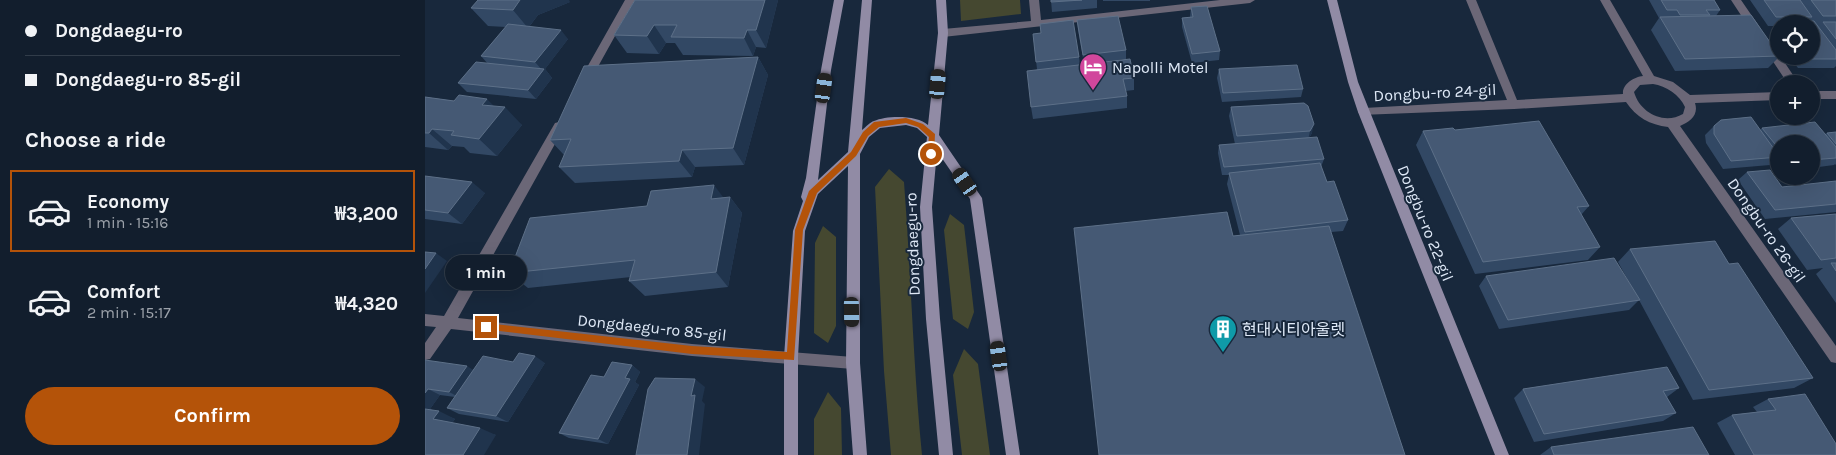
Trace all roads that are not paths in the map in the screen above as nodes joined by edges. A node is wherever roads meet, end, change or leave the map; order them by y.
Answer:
1 (630, 0) edge
2 (839, 0) edge
3 (867, 0) edge
4 (941, 0) edge
5 (1035, 0) edge
6 (1250, 0) edge
7 (1331, 0) edge
8 (1471, 0) edge
9 (1605, 0) edge
10 (1736, 0) edge
11 (1036, 24) junction
12 (943, 33) junction
13 (1788, 75) edge
14 (1651, 80) junction
15 (578, 93) edge
16 (1836, 95) edge
17 (1770, 96) edge
18 (1820, 96) edge
19 (1629, 98) junction
20 (1688, 100) junction
21 (1514, 105) junction
22 (1364, 112) junction
23 (563, 118) edge
24 (1671, 122) junction
25 (933, 136) junction
26 (853, 154) junction
27 (799, 230) junction
28 (425, 320) edge
29 (448, 322) junction
30 (425, 354) edge
31 (791, 357) junction
32 (1836, 357) edge
33 (853, 363) junction
34 (791, 455) edge
35 (860, 455) edge
36 (946, 455) edge
37 (1013, 455) edge
38 (1502, 455) edge

1 - 15 street
2 - 27 main road
3 - 26 main road
4 - 12 main road, Dongdaegu-ro
5 - 11 street
6 - 11 street
7 - 22 main road, Dongbu-ro 22-gil
8 - 21 street, Dongbu-ro 24-gil
9 - 14 street
10 - 13 street
11 - 12 street
12 - 25 main road, Dongdaegu-ro
14 - 19 street
14 - 20 street
16 - 18 street
17 - 20 street
19 - 21 street
19 - 24 street
20 - 24 street
21 - 22 street, Dongbu-ro 24-gil
22 - 38 main road, Dongbu-ro 22-gil
23 - 29 street
24 - 32 street, Dongbu-ro 26-gil
25 - 26 main road
25 - 36 main road, Dongdaegu-ro
25 - 37 main road
26 - 27 main road
26 - 33 main road
27 - 31 main road
28 - 29 street, Dongdaegu-ro 85-gil
29 - 30 street
29 - 31 street, Dongdaegu-ro 85-gil
31 - 33 street, Dongdaegu-ro 85-gil
31 - 34 main road
33 - 35 main road

